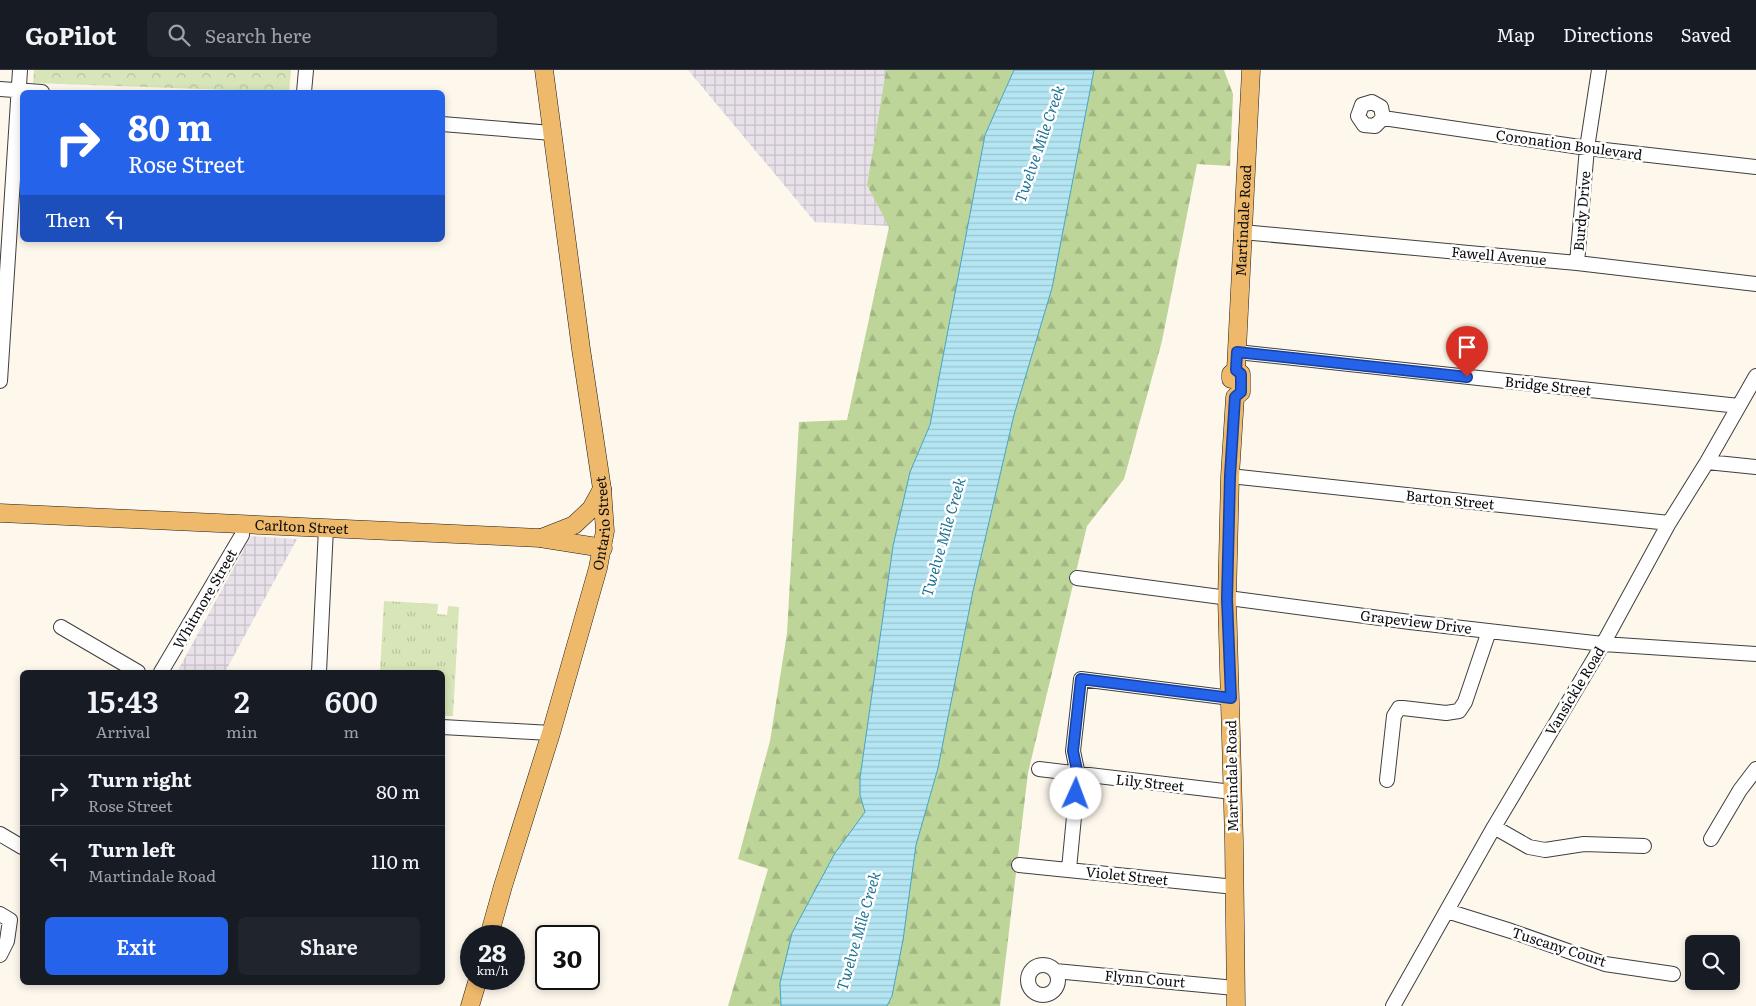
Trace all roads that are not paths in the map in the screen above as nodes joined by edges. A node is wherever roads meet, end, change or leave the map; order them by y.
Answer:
1 (20, 70) edge
2 (306, 70) edge
3 (544, 70) edge
4 (1250, 70) edge
5 (1599, 70) edge
6 (0, 89) edge
7 (304, 90) edge
8 (19, 91) junction
9 (1383, 118) dead end
10 (445, 124) edge
11 (552, 133) junction
12 (1587, 148) junction
13 (1756, 167) edge
14 (6, 197) edge
15 (1242, 232) junction
16 (1577, 263) junction
17 (1756, 284) edge
18 (3, 302) edge
19 (1237, 352) junction
20 (1756, 376) edge
21 (0, 381) edge
22 (1738, 406) junction
23 (1707, 462) junction
24 (1756, 467) edge
25 (1230, 476) junction
26 (602, 489) junction
27 (0, 513) edge
28 (242, 524) junction
29 (1669, 524) junction
30 (326, 528) junction
31 (540, 538) junction
32 (603, 548) junction
33 (1077, 578) dead end
34 (1227, 599) junction
35 (61, 626) dead end
36 (1489, 631) junction
37 (1603, 644) junction
38 (1756, 654) edge
39 (135, 670) edge
40 (163, 670) edge
41 (319, 670) edge
42 (1231, 698) junction
43 (445, 728) edge
44 (551, 733) junction
45 (1039, 769) dead end
46 (1756, 770) edge
47 (1078, 775) junction
48 (1387, 780) dead end
49 (1232, 792) junction
50 (1494, 827) junction
51 (0, 834) edge
52 (1711, 839) dead end
53 (20, 846) edge
54 (1644, 846) dead end
55 (1019, 865) dead end
56 (1069, 869) junction
57 (1235, 887) junction
58 (1447, 912) junction
59 (0, 914) edge
60 (492, 925) edge
61 (0, 955) edge
62 (1055, 971) dead end
63 (1673, 974) dead end
64 (1235, 988) junction
65 (475, 990) edge
66 (470, 1006) edge
67 (1236, 1006) edge
68 (1393, 1006) edge

1 - 8 street
2 - 7 street
3 - 11 main road, Ontario Street
4 - 15 main road, Martindale Road
5 - 12 street, Burdy Drive
6 - 8 street
8 - 14 street
9 - 12 street, Coronation Boulevard
10 - 11 street
11 - 26 main road, Ontario Street
12 - 13 street, Coronation Boulevard
12 - 16 street, Burdy Drive
14 - 18 street
15 - 16 street, Fawell Avenue
15 - 19 main road, Martindale Road
16 - 17 street, Fawell Avenue
18 - 21 street
19 - 22 street, Bridge Street
19 - 25 main road, Martindale Road
20 - 22 street, Vansickle Road
22 - 23 street, Vansickle Road
23 - 24 street
23 - 29 street, Vansickle Road
25 - 29 street, Barton Street
25 - 34 main road, Martindale Road
26 - 31 main road
26 - 32 main road, Ontario Street
27 - 28 main road, Carlton Street
28 - 30 main road, Carlton Street
28 - 40 street, Whitmore Street
29 - 37 street, Vansickle Road
30 - 31 main road, Carlton Street
30 - 41 street
31 - 32 main road, Carlton Street
32 - 44 main road, Ontario Street
33 - 34 street, Grapeview Drive
34 - 36 street, Grapeview Drive
34 - 42 main road, Martindale Road
35 - 39 street
36 - 37 street, Grapeview Drive
36 - 48 street
37 - 38 street, Grapeview Drive
37 - 50 street, Vansickle Road
42 - 47 street
42 - 49 main road, Martindale Road
43 - 44 street
44 - 60 main road, Ontario Street
45 - 47 street, Lily Street
46 - 52 street
47 - 49 street, Lily Street
47 - 56 street
49 - 57 main road, Martindale Road
50 - 54 street
50 - 58 street, Vansickle Road
51 - 53 street
55 - 56 street, Violet Street
56 - 57 street, Violet Street
57 - 64 main road, Martindale Road
58 - 63 street, Tuscany Court
58 - 68 street, Vansickle Road
59 - 61 street
62 - 64 street, Flynn Court
64 - 67 main road, Martindale Road
65 - 66 main road

